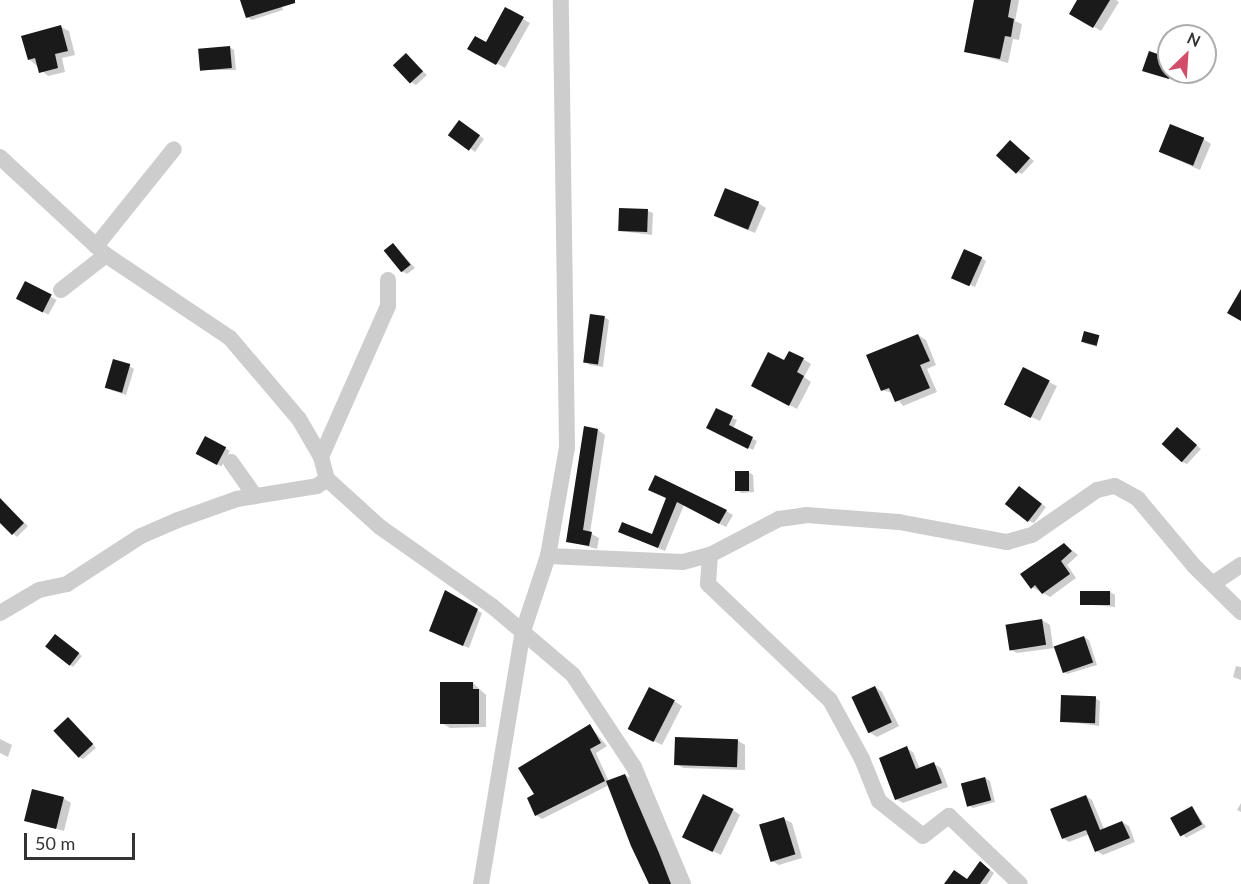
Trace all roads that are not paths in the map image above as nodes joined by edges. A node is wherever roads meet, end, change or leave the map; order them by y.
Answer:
1 (561, 0) edge
2 (174, 149) dead end
3 (0, 157) edge
4 (101, 251) junction
5 (388, 280) dead end
6 (61, 290) dead end
7 (321, 457) junction
8 (231, 462) dead end
9 (327, 480) junction
10 (255, 496) junction
11 (710, 555) junction
12 (548, 556) junction
13 (1241, 566) edge
14 (1214, 583) junction
15 (1241, 612) edge
16 (0, 613) edge
17 (523, 631) junction
18 (481, 884) edge
19 (683, 884) edge
20 (1020, 884) edge

1 - 12 street
2 - 4 street
3 - 4 street
4 - 6 street
4 - 7 street
5 - 7 street
7 - 9 street
8 - 10 street
9 - 10 street
9 - 17 street
10 - 16 street
11 - 12 street
11 - 14 street
11 - 20 street
12 - 17 street
13 - 14 street
14 - 15 street
17 - 18 street
17 - 19 street

